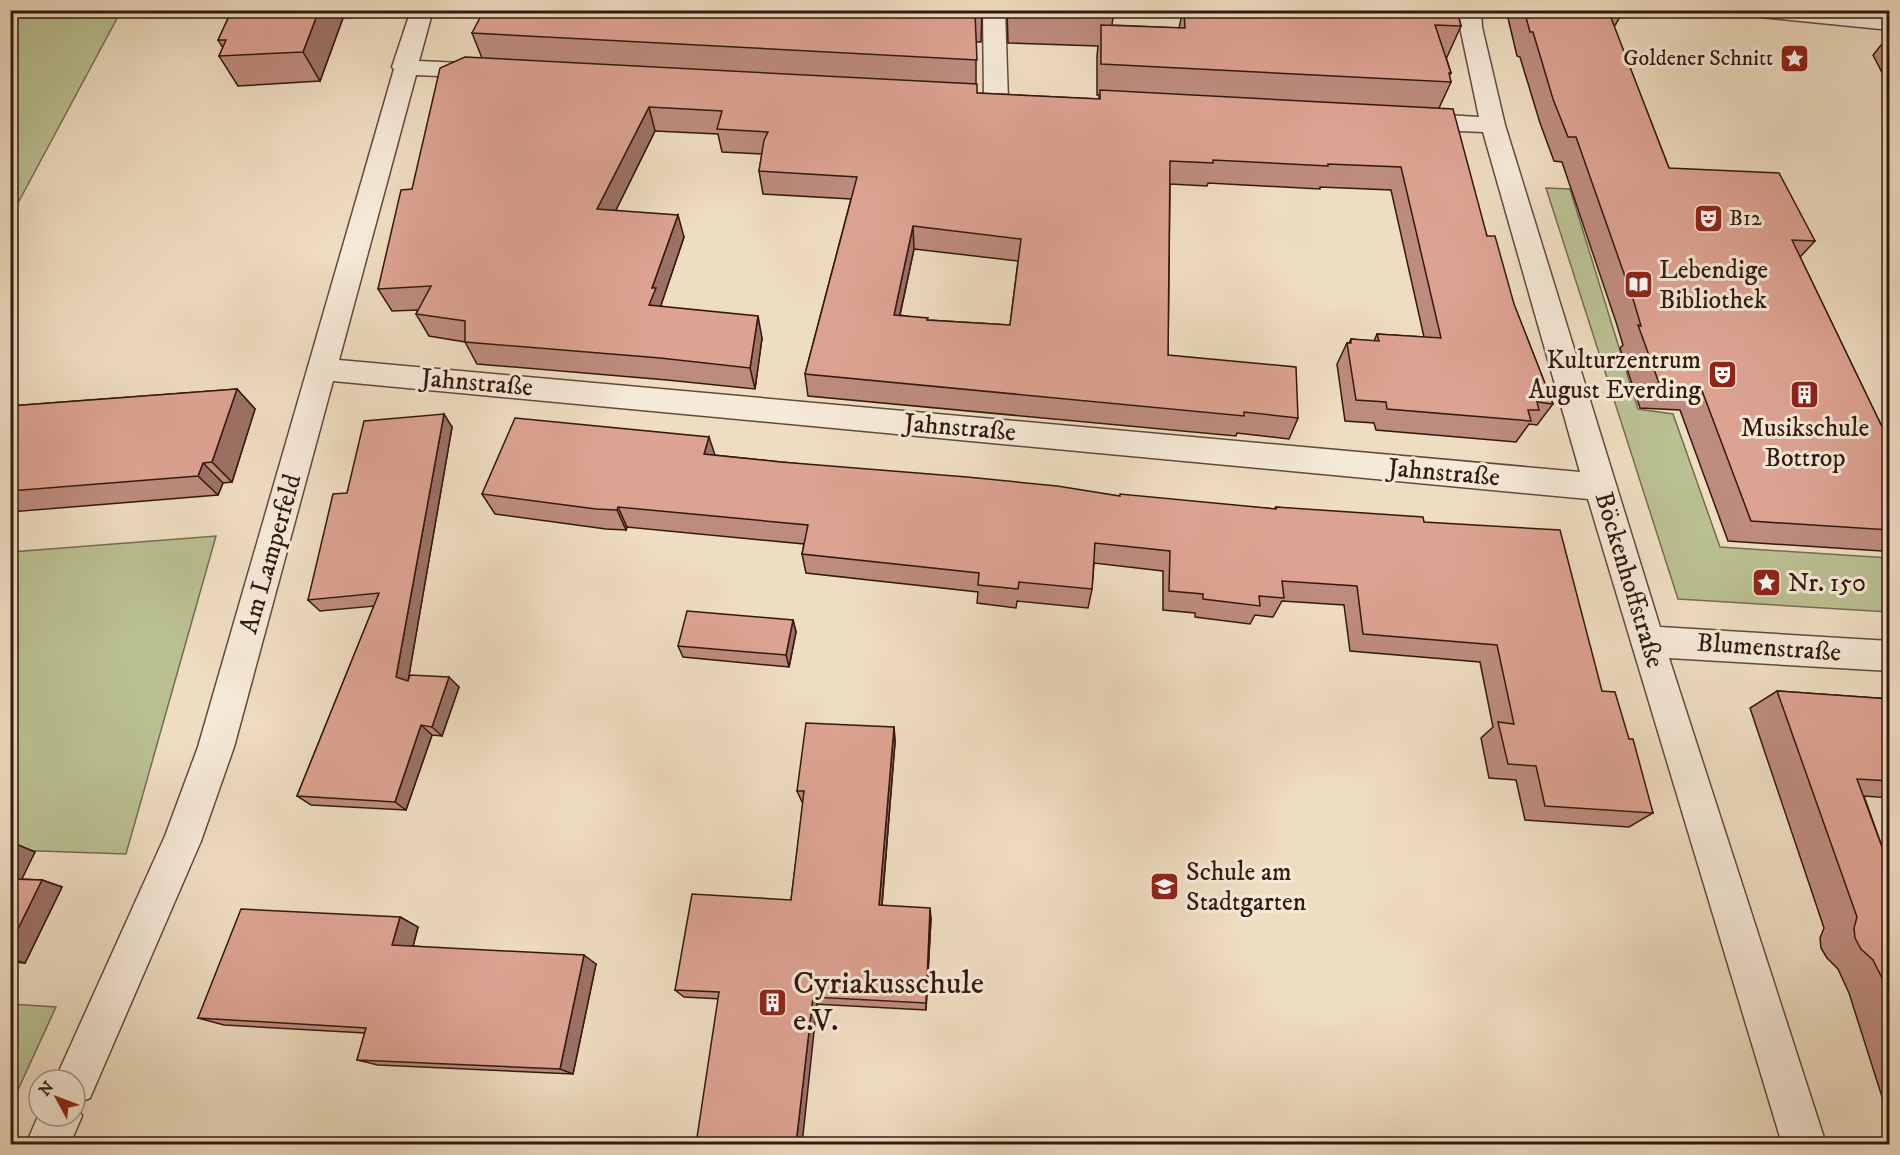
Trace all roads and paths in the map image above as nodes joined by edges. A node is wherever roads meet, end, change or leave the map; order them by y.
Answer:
1 (422, 10) edge
2 (994, 10) edge
3 (1470, 10) edge
4 (1761, 10) edge
5 (1890, 23) edge
6 (404, 67) junction
7 (511, 73) edge
8 (996, 100) edge
9 (1386, 120) edge
10 (1493, 125) junction
11 (321, 369) junction
12 (1600, 487) junction
13 (1648, 641) junction
14 (1890, 656) edge
15 (82, 1068) edge
16 (55, 1128) edge
17 (48, 1144) edge
18 (1804, 1144) edge

1 - 6 street, Am Lamperfeld
2 - 8 street
3 - 10 street, Böckenhoffstraße
4 - 5 street
6 - 7 street
6 - 11 street, Am Lamperfeld
9 - 10 street
10 - 12 street, Böckenhoffstraße
11 - 12 street, Jahnstraße
11 - 15 street, Am Lamperfeld
12 - 13 street, Böckenhoffstraße
13 - 14 street, Blumenstraße
13 - 18 street, Böckenhoffstraße
16 - 17 street

